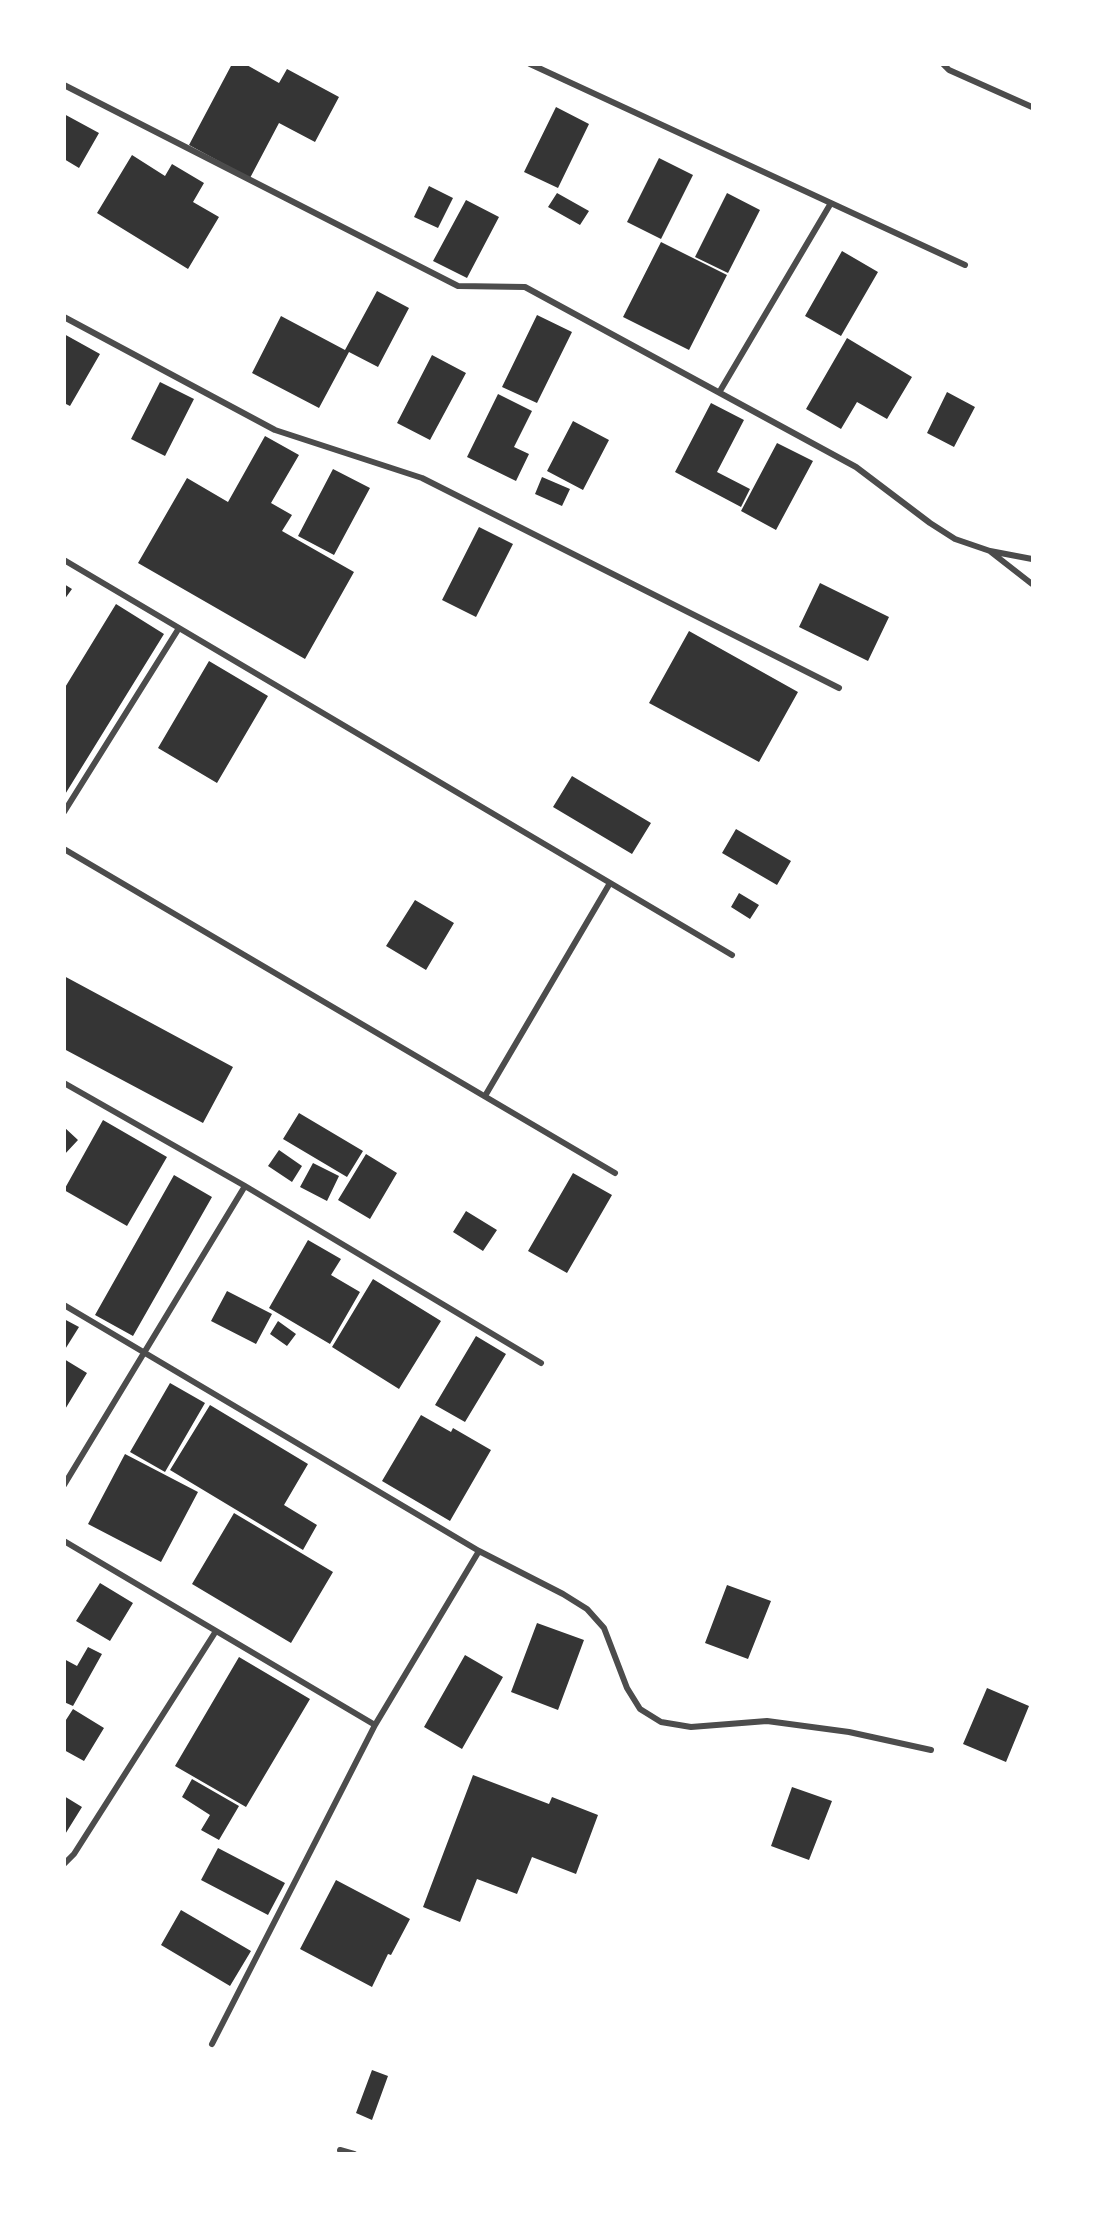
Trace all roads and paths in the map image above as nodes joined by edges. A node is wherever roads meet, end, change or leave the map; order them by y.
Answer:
1 (530, 64) edge
2 (943, 64) edge
3 (64, 85) edge
4 (1032, 106) edge
5 (831, 203) junction
6 (965, 265) dead end
7 (64, 317) edge
8 (720, 391) junction
9 (990, 551) junction
10 (1032, 559) edge
11 (64, 560) edge
12 (1032, 584) edge
13 (179, 628) junction
14 (839, 688) dead end
15 (64, 812) edge
16 (64, 849) edge
17 (610, 883) junction
18 (732, 955) dead end
19 (64, 1083) edge
20 (485, 1096) junction
21 (615, 1173) dead end
22 (245, 1186) junction
23 (64, 1305) edge
24 (144, 1352) junction
25 (542, 1364) dead end
26 (64, 1485) edge
27 (64, 1541) edge
28 (479, 1551) junction
29 (216, 1631) junction
30 (375, 1725) junction
31 (931, 1750) dead end
32 (64, 1864) edge
33 (212, 2044) dead end
34 (340, 2150) dead end
35 (354, 2154) edge

1 - 5 street
2 - 4 street
3 - 8 street
5 - 6 street
5 - 8 street
7 - 14 street
8 - 9 street
9 - 10 street
9 - 12 street
11 - 13 street
13 - 15 street
13 - 17 street
16 - 20 street
17 - 18 street
17 - 20 street
19 - 22 street
20 - 21 street
22 - 24 street
22 - 25 street
23 - 24 street
24 - 26 street
24 - 28 street
27 - 29 street
28 - 30 street
28 - 31 street
29 - 30 street
29 - 32 street
30 - 33 street
34 - 35 street

